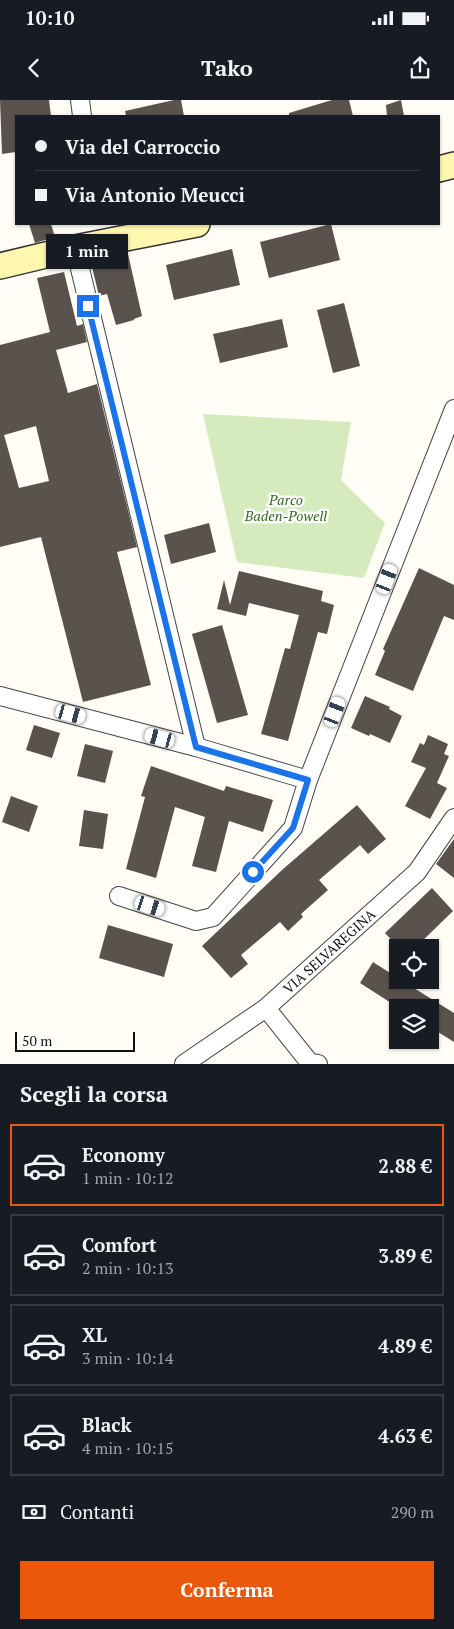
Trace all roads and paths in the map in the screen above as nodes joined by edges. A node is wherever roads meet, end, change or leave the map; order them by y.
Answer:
1 (80, 100) edge
2 (82, 115) edge
3 (454, 165) edge
4 (440, 168) edge
5 (187, 225) edge
6 (117, 232) edge
7 (74, 248) junction
8 (0, 266) edge
9 (454, 409) edge
10 (449, 436) edge
11 (0, 696) edge
12 (196, 747) junction
13 (308, 780) junction
14 (454, 818) edge
15 (119, 896) dead end
16 (266, 1008) junction
17 (184, 1064) edge
18 (318, 1064) edge

1 - 2 street
3 - 4 main road
5 - 6 main road
6 - 7 main road
7 - 8 main road
7 - 12 street
9 - 10 street
10 - 13 street
11 - 12 street
12 - 13 street
13 - 15 street
14 - 16 street, VIA SELVAREGINA
16 - 17 street, VIA SELVAREGINA
16 - 18 street

